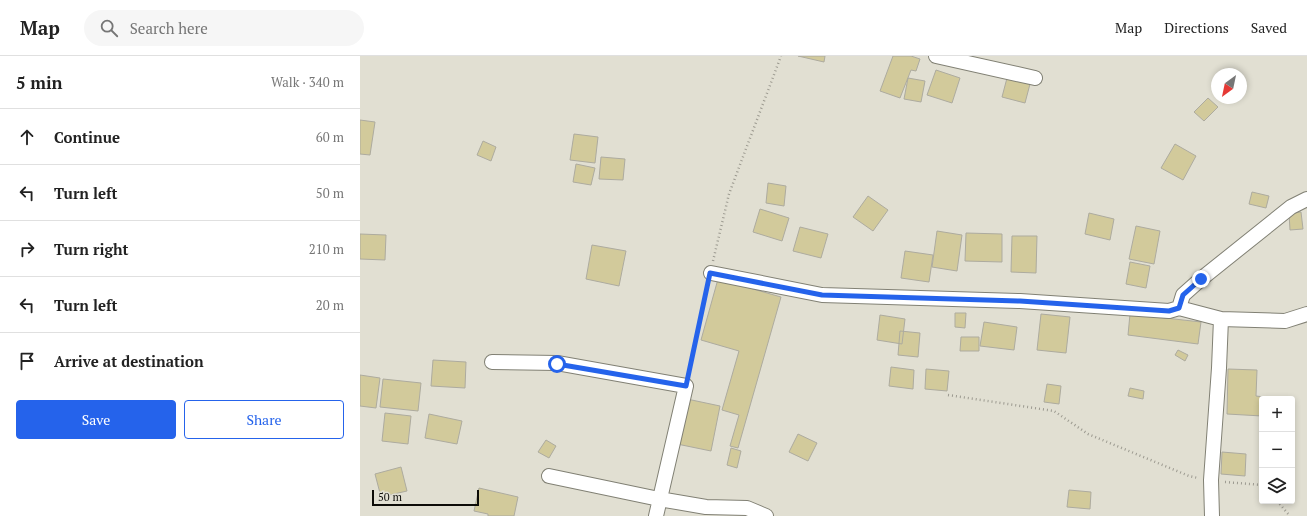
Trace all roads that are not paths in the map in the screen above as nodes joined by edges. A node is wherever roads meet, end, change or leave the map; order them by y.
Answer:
1 (936, 56) edge
2 (1035, 78) dead end
3 (1307, 199) edge
4 (710, 273) road end
5 (1179, 308) junction
6 (1307, 314) edge
7 (1221, 319) junction
8 (492, 362) dead end
9 (548, 476) dead end
10 (659, 499) junction
11 (656, 516) edge
12 (766, 516) edge
13 (1212, 516) edge

1 - 2 street
3 - 5 street
4 - 5 street
5 - 7 street
6 - 7 street
7 - 13 street
8 - 10 street
9 - 10 street
10 - 11 street
10 - 12 street

